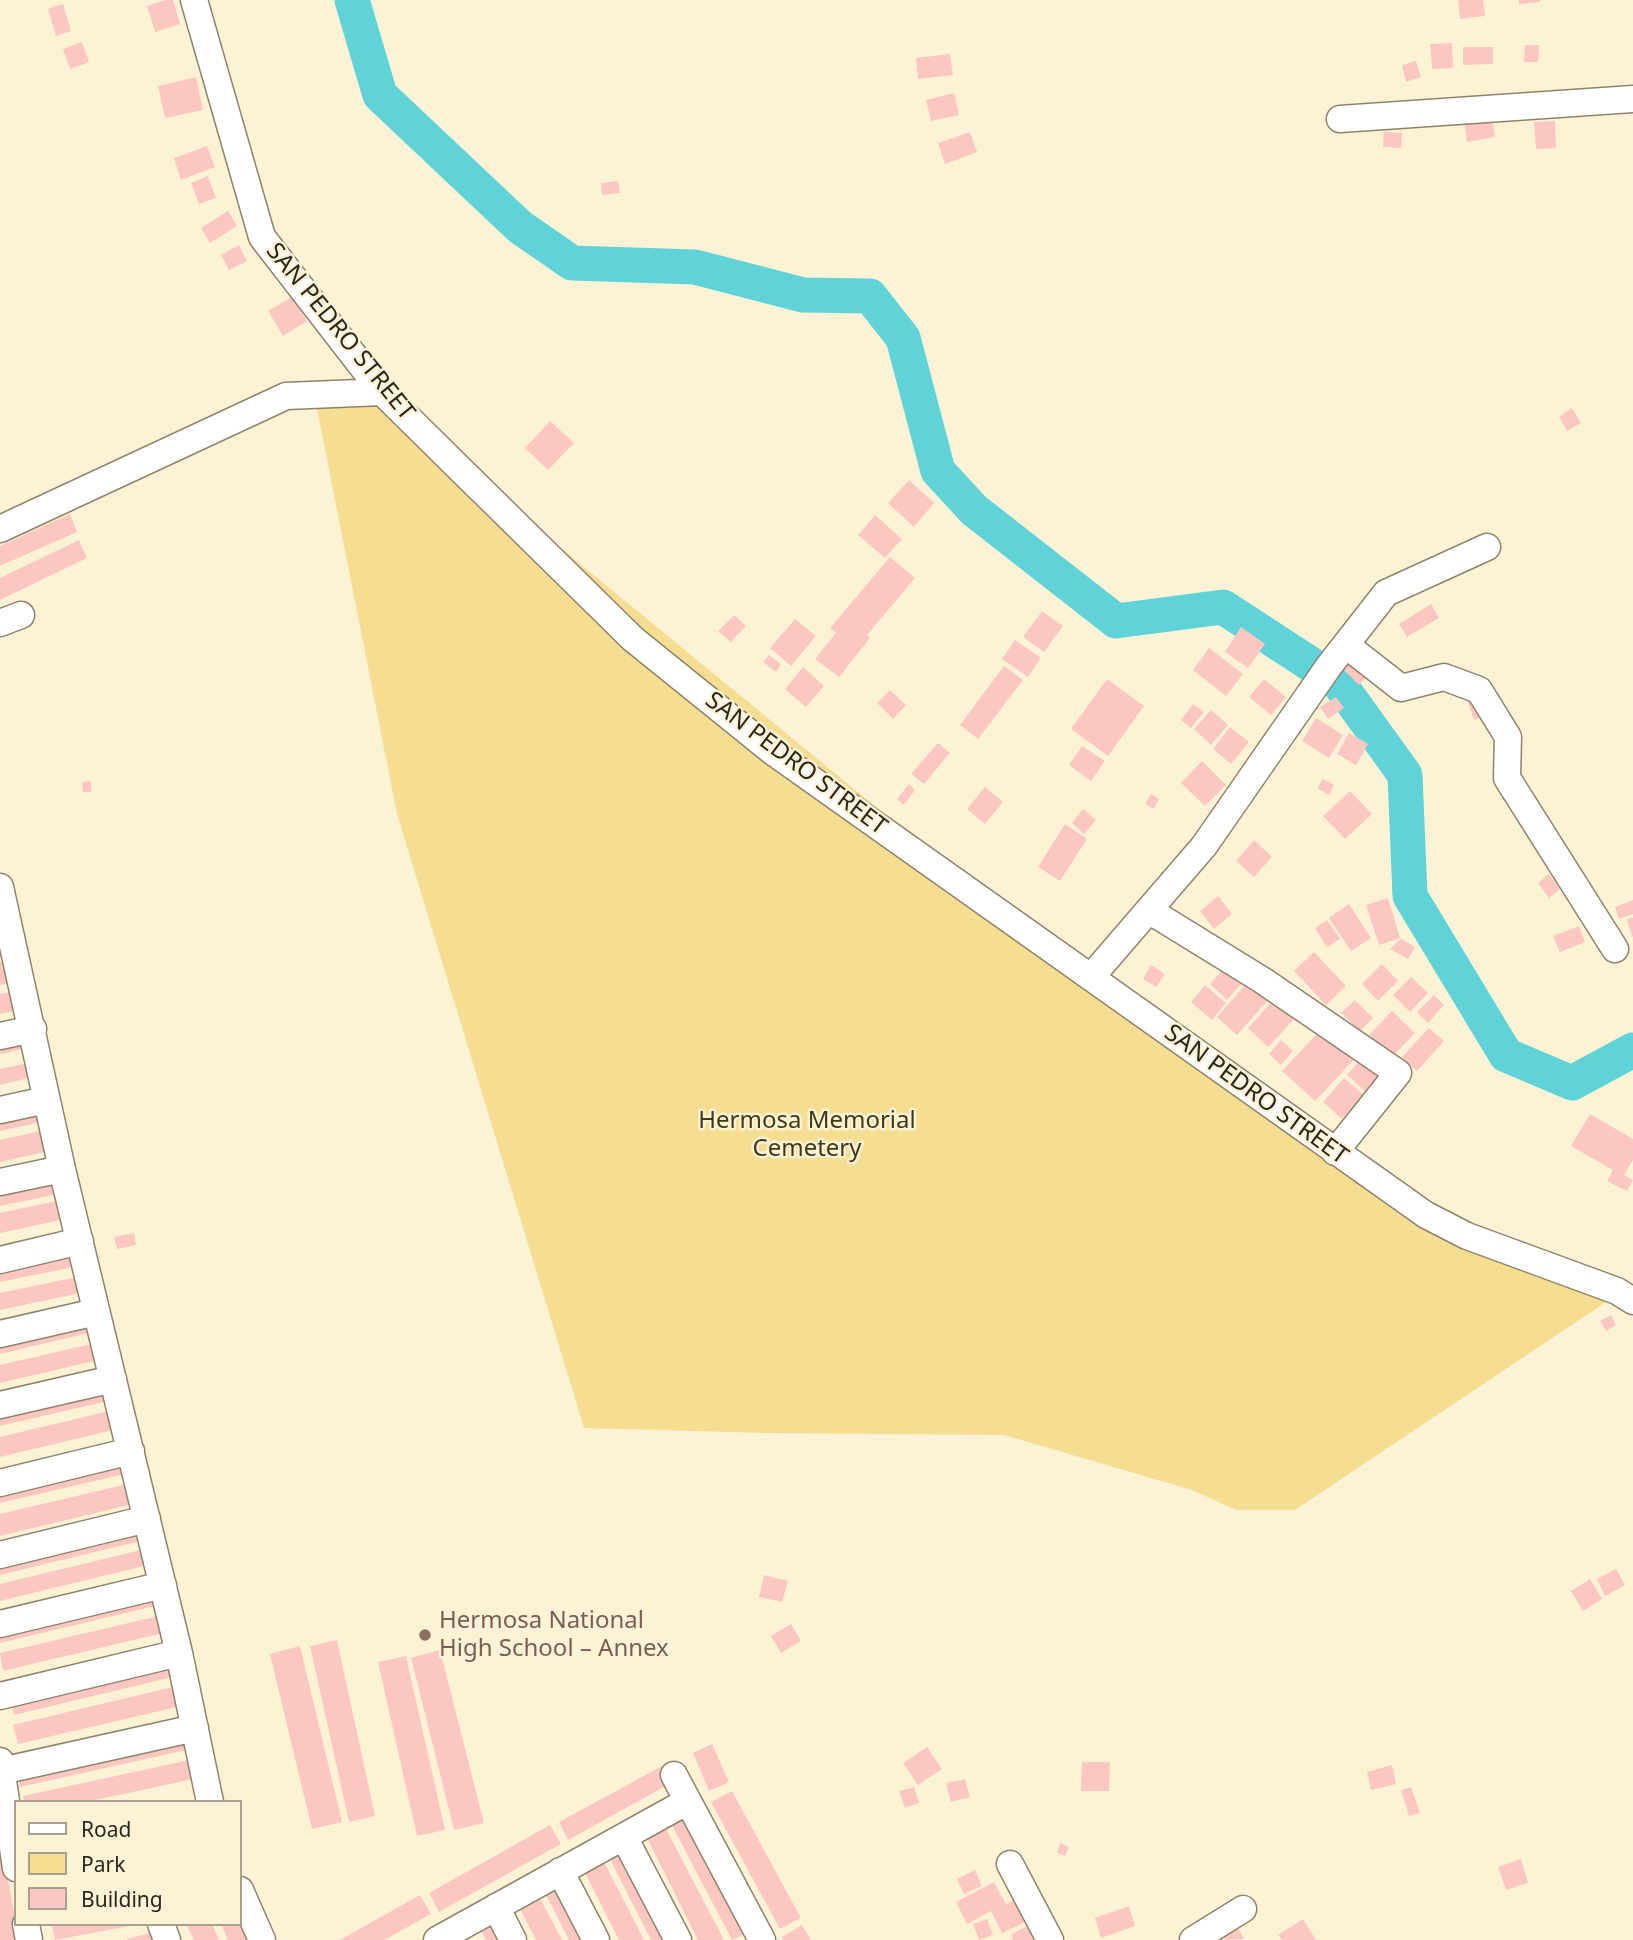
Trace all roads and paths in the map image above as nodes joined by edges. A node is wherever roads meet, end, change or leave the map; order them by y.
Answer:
1 (194, 0) edge
2 (1633, 99) edge
3 (1340, 119) dead end
4 (382, 392) junction
5 (0, 529) edge
6 (1487, 547) dead end
7 (1346, 645) junction
8 (0, 891) edge
9 (1150, 911) junction
10 (1615, 949) dead end
11 (8, 959) edge
12 (1091, 977) junction
13 (33, 1029) junction
14 (0, 1036) edge
15 (46, 1100) junction
16 (0, 1110) edge
17 (1335, 1152) junction
18 (62, 1169) junction
19 (0, 1182) edge
20 (80, 1241) junction
21 (0, 1259) edge
22 (1633, 1301) edge
23 (96, 1312) junction
24 (0, 1334) edge
25 (113, 1379) junction
26 (0, 1405) edge
27 (131, 1451) junction
28 (0, 1483) edge
29 (146, 1519) junction
30 (0, 1555) edge
31 (163, 1585) junction
32 (0, 1624) edge
33 (179, 1653) junction
34 (0, 1696) edge
35 (195, 1728) junction
36 (1, 1766) edge
37 (674, 1775) dead end
38 (202, 1800) edge
39 (688, 1801) junction
40 (624, 1837) junction
41 (14, 1851) edge
42 (1010, 1864) dead end
43 (560, 1871) junction
44 (242, 1895) edge
45 (496, 1907) junction
46 (1243, 1909) dead end
47 (262, 1940) edge
48 (437, 1940) edge
49 (513, 1940) edge
50 (596, 1940) edge
51 (678, 1940) edge
52 (762, 1940) edge
53 (1050, 1940) edge
54 (1194, 1940) edge

1 - 4 street, SAN PEDRO STREET
2 - 3 street
4 - 5 street
4 - 12 street, SAN PEDRO STREET
6 - 7 street
7 - 9 street
7 - 10 street
8 - 11 street
9 - 12 street
9 - 17 street
11 - 13 street
12 - 17 street, SAN PEDRO STREET
13 - 14 street
13 - 15 street
15 - 16 street
15 - 18 street
17 - 22 street, SAN PEDRO STREET
18 - 19 street
18 - 20 street
20 - 21 street
20 - 23 street
23 - 24 street
23 - 25 street
25 - 26 street
25 - 27 street
27 - 28 street
27 - 29 street
29 - 30 street
29 - 31 street
31 - 32 street
31 - 33 street
33 - 34 street
33 - 35 street
35 - 36 street
35 - 38 street
36 - 41 street
37 - 39 street
39 - 40 street
39 - 52 street
40 - 43 street
40 - 51 street
42 - 53 street
43 - 45 street
43 - 50 street
44 - 47 street
45 - 48 street
45 - 49 street
46 - 54 street

